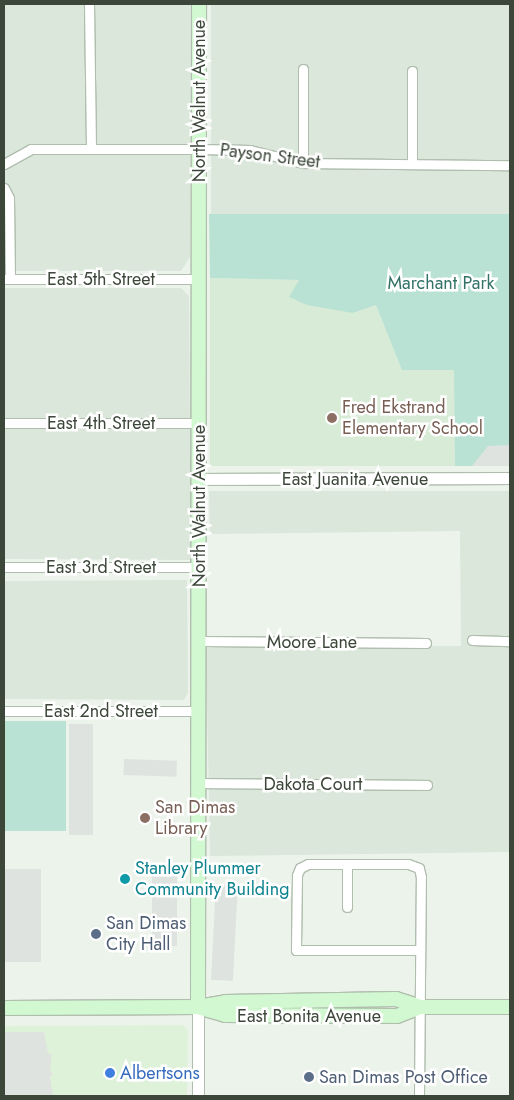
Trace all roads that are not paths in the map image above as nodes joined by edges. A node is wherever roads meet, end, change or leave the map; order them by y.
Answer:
1 (89, 4) edge
2 (199, 4) edge
3 (303, 69) dead end
4 (412, 71) dead end
5 (91, 149) junction
6 (199, 149) junction
7 (303, 163) junction
8 (4, 164) edge
9 (412, 164) junction
10 (510, 165) edge
11 (4, 188) edge
12 (7, 279) edge
13 (199, 279) junction
14 (4, 423) edge
15 (199, 423) junction
16 (510, 478) edge
17 (199, 479) junction
18 (4, 567) edge
19 (199, 567) junction
20 (472, 640) dead end
21 (199, 641) junction
22 (510, 641) edge
23 (426, 643) dead end
24 (4, 711) edge
25 (199, 711) junction
26 (199, 783) junction
27 (427, 785) dead end
28 (347, 864) junction
29 (347, 908) dead end
30 (420, 950) junction
31 (420, 1006) junction
32 (198, 1007) junction
33 (510, 1007) edge
34 (4, 1008) edge
35 (198, 1096) edge
36 (419, 1096) edge

1 - 5 street
2 - 6 main road, North Walnut Avenue
3 - 7 street
4 - 9 street
5 - 6 street, Payson Street
5 - 8 street, Payson Street
6 - 7 street, Payson Street
6 - 13 main road, North Walnut Avenue
7 - 9 street, Payson Street
9 - 10 street, Payson Street
11 - 12 street
12 - 13 street, East 5th Street
13 - 15 main road, North Walnut Avenue
14 - 15 street, East 4th Street
15 - 17 main road, North Walnut Avenue
16 - 17 street, East Juanita Avenue
17 - 19 main road, North Walnut Avenue
18 - 19 street, East 3rd Street
19 - 21 main road, North Walnut Avenue
20 - 22 street
21 - 23 street, Moore Lane
21 - 25 main road, North Walnut Avenue
24 - 25 street, East 2nd Street
25 - 26 main road, North Walnut Avenue
26 - 27 street, Dakota Court
26 - 32 main road, North Walnut Avenue
28 - 29 street
28 - 30 street
28 - 30 street
30 - 31 street
31 - 32 main road, East Bonita Avenue
31 - 33 main road, East Bonita Avenue
31 - 36 street
32 - 34 main road, East Bonita Avenue
32 - 35 street

